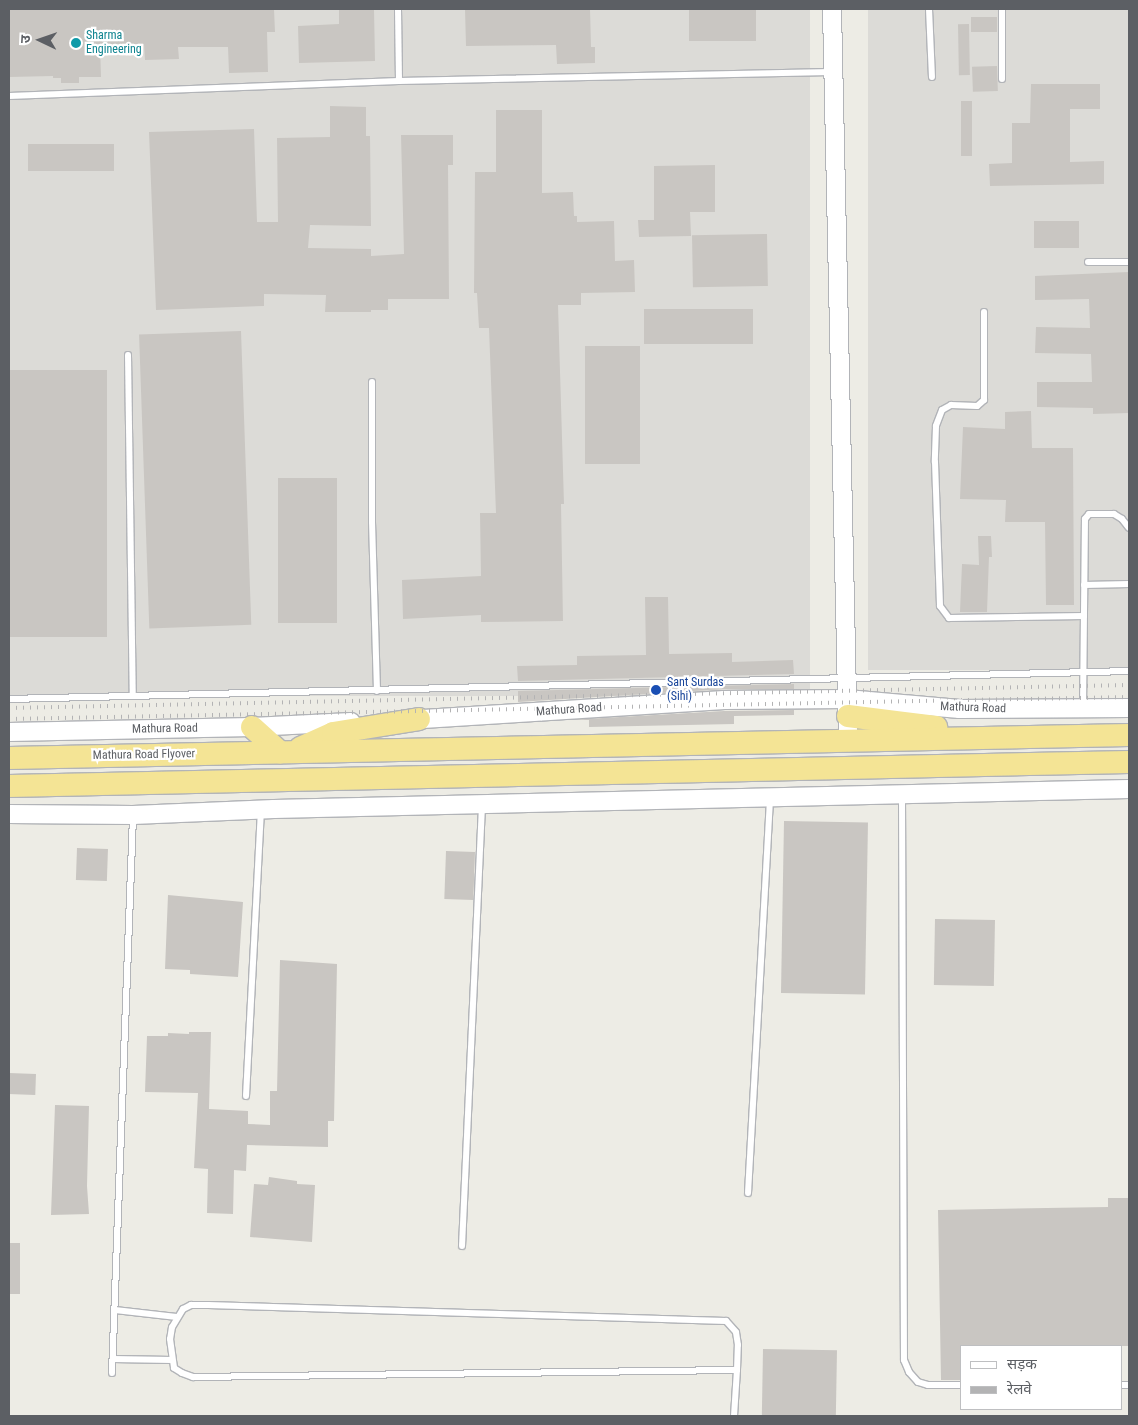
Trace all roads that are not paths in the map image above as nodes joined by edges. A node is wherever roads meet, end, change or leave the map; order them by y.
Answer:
1 (398, 9) edge
2 (832, 9) edge
3 (930, 9) edge
4 (1002, 9) edge
5 (832, 72) junction
6 (932, 77) dead end
7 (1002, 79) dead end
8 (399, 81) junction
9 (9, 96) edge
10 (1088, 262) dead end
11 (1129, 262) edge
12 (984, 312) dead end
13 (128, 355) dead end
14 (372, 382) dead end
15 (1129, 528) edge
16 (1129, 584) edge
17 (1084, 585) junction
18 (1084, 616) junction
19 (1129, 671) edge
20 (1084, 672) junction
21 (847, 678) junction
22 (377, 691) junction
23 (132, 695) junction
24 (9, 699) edge
25 (847, 708) junction
26 (1083, 708) junction
27 (1129, 708) edge
28 (419, 719) junction
29 (252, 727) junction
30 (9, 732) edge
31 (1129, 735) edge
32 (1018, 737) junction
33 (848, 740) junction
34 (285, 752) junction
35 (9, 758) edge
36 (1129, 762) edge
37 (9, 786) edge
38 (1129, 789) edge
39 (902, 795) junction
40 (770, 798) junction
41 (482, 805) junction
42 (261, 810) junction
43 (9, 814) edge
44 (133, 815) junction
45 (246, 1096) dead end
46 (748, 1193) dead end
47 (462, 1246) dead end
48 (115, 1310) junction
49 (177, 1317) junction
50 (113, 1359) junction
51 (172, 1360) junction
52 (737, 1370) junction
53 (112, 1373) dead end
54 (960, 1385) edge
55 (734, 1416) edge

1 - 8 lane
2 - 5 main road
3 - 6 lane
4 - 7 lane
5 - 8 lane
5 - 21 main road
8 - 9 lane
10 - 11 lane
12 - 18 lane
13 - 23 lane
14 - 22 lane
15 - 17 lane
16 - 17 lane
17 - 18 lane
18 - 20 lane
19 - 20 lane
20 - 21 lane
20 - 26 lane
21 - 22 lane
21 - 25 main road
22 - 23 lane
23 - 24 lane
25 - 26 main road, Mathura Road
25 - 28 main road, Mathura Road
25 - 32 highway
25 - 33 main road
26 - 27 main road, Mathura Road
28 - 29 main road, Mathura Road
28 - 34 highway
29 - 30 main road, Mathura Road
29 - 34 highway
31 - 32 highway
32 - 33 highway
33 - 34 highway
34 - 35 highway, Mathura Road Flyover
36 - 37 highway
38 - 39 main road
39 - 40 main road
39 - 54 lane
40 - 41 main road
40 - 46 lane
41 - 42 main road
41 - 47 lane
42 - 44 main road
42 - 45 lane
43 - 44 main road
44 - 48 lane
48 - 49 lane
48 - 50 lane
49 - 51 lane
49 - 52 lane
50 - 51 lane
50 - 53 lane
51 - 52 lane
52 - 55 lane

